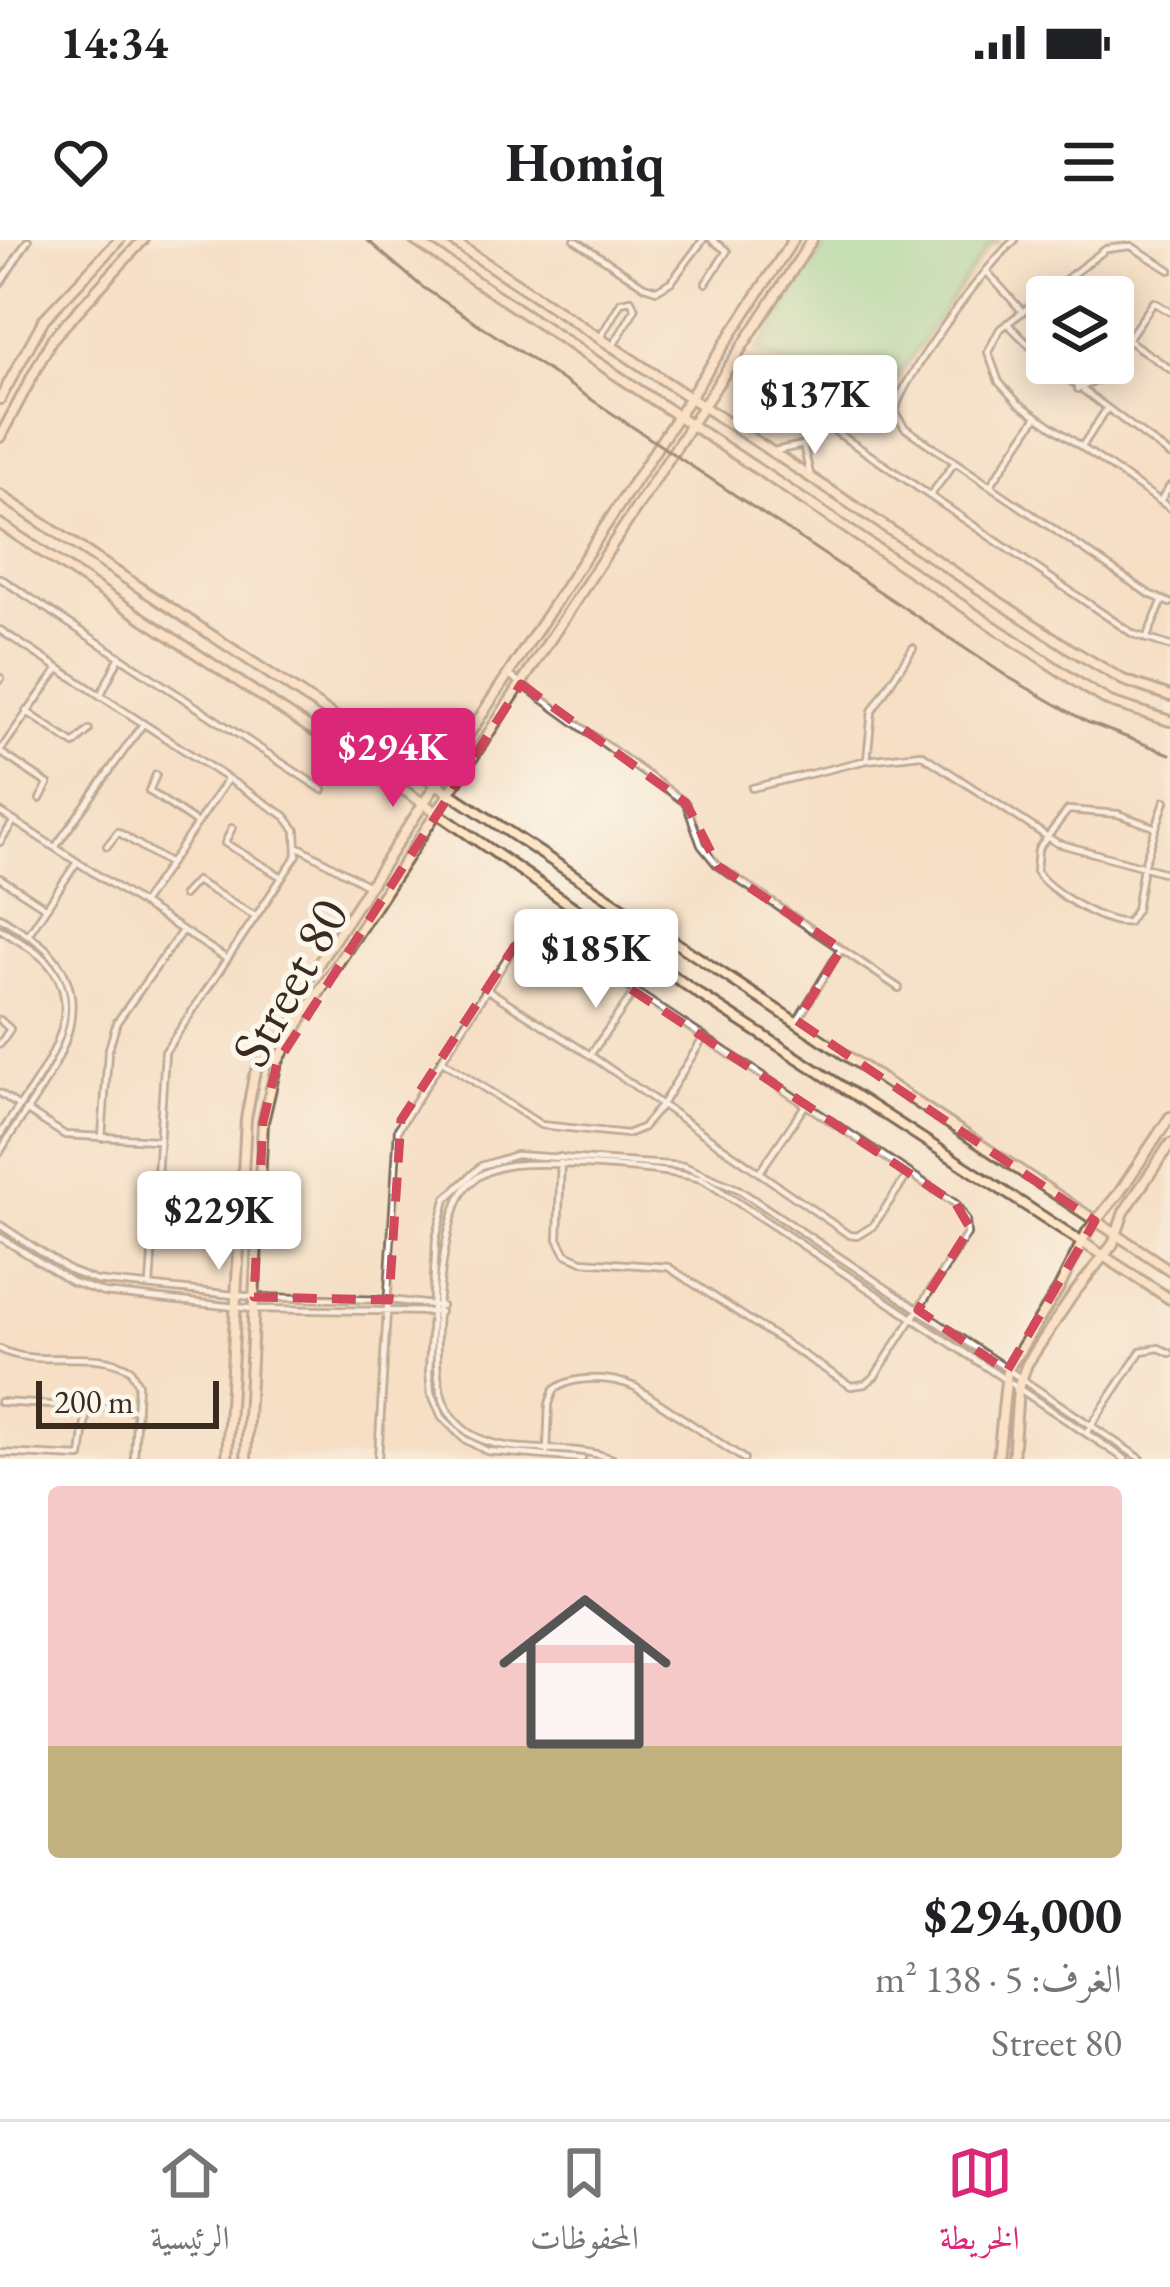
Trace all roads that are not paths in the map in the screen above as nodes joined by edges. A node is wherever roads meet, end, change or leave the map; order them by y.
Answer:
1 (28, 240) edge
2 (119, 240) edge
3 (142, 240) edge
4 (414, 240) edge
5 (451, 240) edge
6 (575, 240) edge
7 (702, 240) edge
8 (712, 240) edge
9 (793, 240) edge
10 (812, 240) edge
11 (1015, 240) edge
12 (1169, 266) edge
13 (986, 271) junction
14 (1070, 276) edge
15 (0, 284) edge
16 (706, 284) dead end
17 (1026, 308) edge
18 (1022, 311) junction
19 (1170, 312) edge
20 (1007, 323) junction
21 (606, 327) junction
22 (1134, 330) edge
23 (620, 335) junction
24 (600, 338) junction
25 (1026, 342) edge
26 (1134, 345) edge
27 (613, 346) junction
28 (19, 360) junction
29 (36, 368) junction
30 (1170, 369) edge
31 (0, 373) edge
32 (10, 378) junction
33 (1072, 384) edge
34 (1089, 384) edge
35 (1078, 389) junction
36 (689, 395) junction
37 (0, 398) edge
38 (703, 405) junction
39 (1106, 410) junction
40 (678, 413) junction
41 (1036, 418) junction
42 (692, 422) junction
43 (0, 437) edge
44 (803, 445) junction
45 (1082, 448) junction
46 (770, 452) junction
47 (1170, 455) edge
48 (955, 461) junction
49 (813, 482) junction
50 (990, 486) junction
51 (1170, 486) edge
52 (0, 494) edge
53 (930, 496) junction
54 (1160, 501) junction
55 (1170, 508) edge
56 (0, 524) edge
57 (0, 578) edge
58 (1166, 602) edge
59 (537, 628) junction
60 (0, 630) edge
61 (550, 638) junction
62 (1145, 640) junction
63 (1170, 646) edge
64 (913, 648) dead end
65 (119, 658) junction
66 (59, 668) junction
67 (508, 674) junction
68 (521, 684) junction
69 (1170, 695) edge
70 (100, 696) junction
71 (26, 711) junction
72 (1170, 721) edge
73 (143, 724) junction
74 (89, 730) dead end
75 (0, 752) edge
76 (867, 760) junction
77 (156, 775) dead end
78 (227, 780) junction
79 (436, 784) junction
80 (752, 788) dead end
81 (323, 790) dead end
82 (449, 793) junction
83 (40, 799) dead end
84 (1165, 801) dead end
85 (423, 803) junction
86 (0, 812) edge
87 (436, 813) junction
88 (14, 821) junction
89 (195, 822) junction
90 (1154, 827) junction
91 (232, 828) dead end
92 (1045, 837) junction
93 (0, 842) edge
94 (107, 846) dead end
95 (55, 848) junction
96 (298, 848) junction
97 (76, 862) junction
98 (168, 863) junction
99 (1143, 867) junction
100 (1170, 874) edge
101 (282, 877) junction
102 (0, 878) edge
103 (370, 886) junction
104 (183, 896) dead end
105 (142, 904) junction
106 (46, 908) junction
107 (255, 916) junction
108 (0, 917) edge
109 (182, 931) junction
110 (1, 932) edge
111 (28, 935) junction
112 (841, 949) junction
113 (227, 959) junction
114 (899, 988) dead end
115 (487, 989) junction
116 (635, 991) junction
117 (290, 1004) junction
118 (304, 1015) junction
119 (0, 1020) edge
120 (797, 1021) junction
121 (704, 1037) junction
122 (0, 1044) edge
123 (590, 1055) junction
124 (441, 1060) junction
125 (0, 1093) edge
126 (806, 1105) junction
127 (662, 1106) junction
128 (21, 1107) junction
129 (1170, 1117) edge
130 (0, 1136) edge
131 (102, 1138) junction
132 (157, 1140) junction
133 (1170, 1144) edge
134 (0, 1152) edge
135 (561, 1157) junction
136 (561, 1166) junction
137 (759, 1173) junction
138 (909, 1173) junction
139 (1095, 1221) junction
140 (0, 1225) edge
141 (0, 1237) edge
142 (1117, 1237) junction
143 (1082, 1243) junction
144 (1101, 1256) junction
145 (1170, 1270) edge
146 (150, 1286) junction
147 (254, 1297) junction
148 (388, 1300) junction
149 (1170, 1300) edge
150 (235, 1301) junction
151 (254, 1309) junction
152 (431, 1309) junction
153 (441, 1309) junction
154 (387, 1310) junction
155 (918, 1310) junction
156 (913, 1318) junction
157 (0, 1349) edge
158 (1170, 1353) edge
159 (1005, 1375) junction
160 (1020, 1385) junction
161 (0, 1402) edge
162 (87, 1408) junction
163 (137, 1410) junction
164 (1091, 1425) junction
165 (1086, 1433) junction
166 (547, 1448) junction
167 (0, 1453) edge
168 (546, 1457) edge
169 (33, 1458) edge
170 (134, 1459) edge
171 (227, 1459) edge
172 (246, 1459) edge
173 (378, 1459) edge
174 (582, 1459) edge
175 (613, 1459) edge
176 (744, 1459) edge
177 (998, 1459) edge
178 (1012, 1459) edge
179 (1125, 1459) edge
180 (1142, 1459) edge

1 - 15 street
2 - 28 street
3 - 29 street
4 - 40 street
5 - 24 street
6 - 7 street
8 - 16 street
9 - 36 street, Street 80
10 - 38 street, Street 80
11 - 13 street
12 - 14 street
13 - 18 street
13 - 48 street
17 - 18 street
18 - 20 street
19 - 22 street
20 - 25 street
20 - 41 street
21 - 23 street
21 - 23 street
21 - 24 street
23 - 27 street
24 - 27 street
26 - 30 street
27 - 36 street
28 - 29 street
28 - 32 street
29 - 43 street
31 - 32 street
32 - 37 street
33 - 35 street
34 - 35 street
35 - 39 street
36 - 38 street
36 - 40 street, Street 80
38 - 42 street, Street 80
38 - 46 street
39 - 45 street
39 - 47 street
40 - 42 street
40 - 59 street, Street 80
41 - 45 street
41 - 50 street
42 - 61 street, Street 80
42 - 72 street
44 - 46 street
44 - 49 street
44 - 53 street
45 - 54 street
46 - 49 street
48 - 50 street
48 - 53 street
49 - 69 street
50 - 58 street
51 - 54 street
52 - 79 street
53 - 62 street
54 - 55 street
56 - 85 street
57 - 65 street
58 - 62 street
59 - 61 street
59 - 67 street, Street 80
60 - 66 street
61 - 68 street, Street 80
62 - 63 street
64 - 76 street
65 - 70 street
65 - 81 street
66 - 70 street
66 - 71 street
67 - 68 street
67 - 79 street, Street 80
68 - 82 street, Street 80
68 - 112 street
70 - 73 street
71 - 74 street
71 - 75 street
73 - 78 street
73 - 95 street
75 - 83 street
76 - 80 street
76 - 92 street
77 - 89 street
78 - 89 street
78 - 96 street
79 - 82 street
79 - 85 street, Street 80
82 - 87 street, Street 80
82 - 120 street
84 - 90 street
85 - 87 street
85 - 103 street, Street 80
86 - 88 street
87 - 118 street, Street 80
87 - 143 street
88 - 93 street
88 - 95 street
89 - 98 street
90 - 92 street
90 - 99 street
91 - 101 street
92 - 99 street
92 - 99 street
94 - 98 street
95 - 97 street
96 - 101 street
96 - 103 street
97 - 105 street
97 - 106 street
98 - 105 street
99 - 100 street
101 - 107 street
102 - 106 street
103 - 117 street, Street 80
104 - 107 street
105 - 109 street
106 - 111 street
107 - 113 street
108 - 111 street
109 - 113 street
109 - 131 street
110 - 128 street
111 - 128 street
112 - 114 street
112 - 120 street
113 - 132 street
115 - 116 street
115 - 123 street
115 - 124 street
116 - 121 street
116 - 123 street
117 - 118 street
117 - 150 street, Street 80
118 - 147 street, Street 80
119 - 122 street
120 - 139 street
121 - 126 street
121 - 127 street
123 - 127 street
124 - 127 street
124 - 148 street
125 - 128 street
126 - 137 street
126 - 138 street
127 - 137 street
128 - 130 street
128 - 131 street
128 - 134 street
129 - 139 street
131 - 132 street
132 - 146 street
133 - 142 street
135 - 136 street
135 - 152 street
135 - 155 street
136 - 153 street
136 - 156 street
136 - 156 street
137 - 138 street
138 - 155 street
139 - 142 street
139 - 143 street
140 - 146 street
141 - 150 street
142 - 144 street
142 - 145 street
143 - 144 street
143 - 159 street
144 - 149 street
144 - 160 street
146 - 150 street
147 - 148 street
147 - 150 street
147 - 151 street, Street 80
148 - 152 street
148 - 154 street
150 - 151 street
150 - 171 street, Street 80
151 - 154 street
151 - 172 street, Street 80
152 - 153 street
152 - 154 street
152 - 168 street
153 - 166 street
154 - 173 street
155 - 156 street
155 - 159 street
156 - 159 street
157 - 163 street
158 - 164 street
159 - 160 street
159 - 177 street
160 - 164 street
160 - 165 street
160 - 178 street
161 - 162 street
162 - 163 street
162 - 169 street
163 - 170 street
164 - 165 street
164 - 180 street
165 - 179 street
166 - 168 street
166 - 175 street
166 - 176 street
167 - 169 street
168 - 174 street

